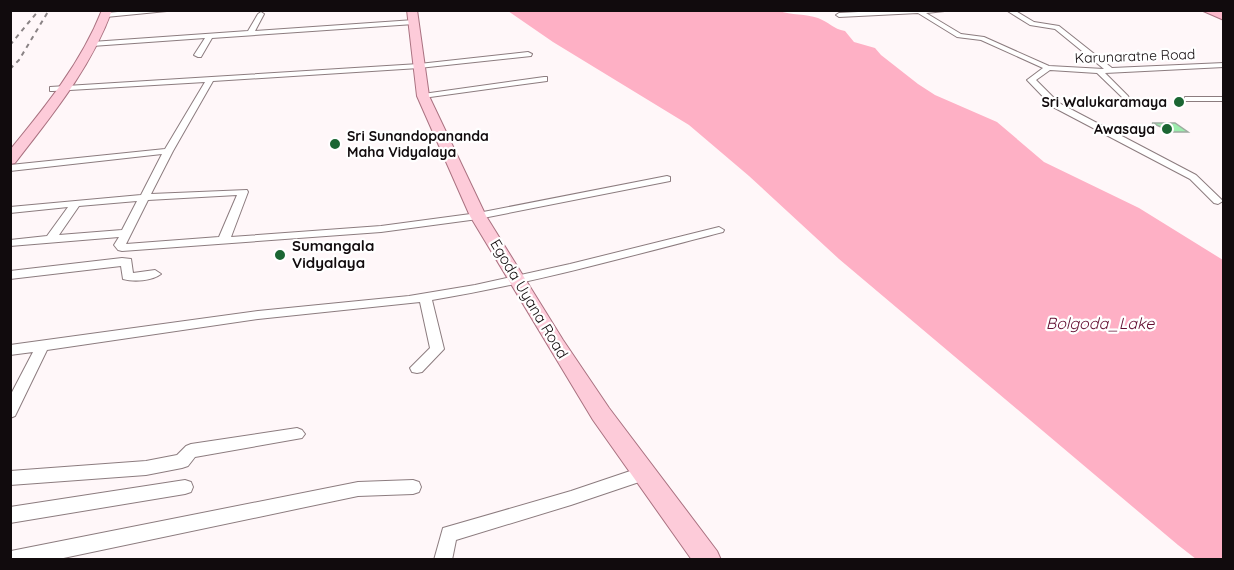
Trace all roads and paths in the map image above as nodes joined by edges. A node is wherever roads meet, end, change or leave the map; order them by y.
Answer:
1 (174, 10) edge
2 (855, 10) edge
3 (951, 10) edge
4 (1009, 10) edge
5 (1206, 10) edge
6 (918, 11) edge
7 (102, 12) edge
8 (261, 14) dead end
9 (866, 14) junction
10 (839, 15) dead end
11 (413, 16) edge
12 (1224, 17) edge
13 (252, 32) junction
14 (210, 35) junction
15 (92, 44) junction
16 (528, 54) dead end
17 (198, 55) dead end
18 (1224, 65) edge
19 (419, 66) junction
20 (1048, 68) junction
21 (1110, 70) junction
22 (1099, 71) junction
23 (544, 79) dead end
24 (210, 80) junction
25 (59, 88) junction
26 (423, 96) junction
27 (1125, 98) dead end
28 (1188, 99) dead end
29 (1224, 99) edge
30 (10, 143) edge
31 (168, 151) junction
32 (10, 160) edge
33 (10, 168) edge
34 (667, 179) dead end
35 (143, 198) junction
36 (1218, 201) dead end
37 (76, 203) junction
38 (10, 210) edge
39 (478, 216) junction
40 (719, 230) dead end
41 (126, 232) junction
42 (51, 239) junction
43 (224, 240) junction
44 (10, 243) edge
45 (155, 274) dead end
46 (10, 275) edge
47 (518, 279) junction
48 (424, 298) junction
49 (42, 346) junction
50 (10, 350) edge
51 (417, 368) dead end
52 (10, 412) edge
53 (297, 434) dead end
54 (645, 473) junction
55 (10, 478) edge
56 (185, 487) dead end
57 (413, 487) dead end
58 (10, 515) edge
59 (11, 560) edge
60 (443, 560) edge
61 (708, 560) edge

1 - 7 street
2 - 9 street
3 - 6 street
4 - 21 street
5 - 12 highway
6 - 9 street
6 - 20 street, Karunaratne Road
7 - 15 main road
7 - 25 main road
8 - 13 street
9 - 10 street
11 - 13 street
11 - 19 main road, Egoda Uyana Road
13 - 14 street
14 - 15 street
14 - 17 street
15 - 25 main road
16 - 19 street
18 - 21 street, Karunaratne Road
19 - 24 street
19 - 26 main road, Egoda Uyana Road
20 - 22 street, Karunaratne Road
20 - 36 street
21 - 22 street, Karunaratne Road
22 - 27 street
23 - 26 street
24 - 25 street
24 - 31 street
25 - 30 main road
25 - 32 main road
26 - 39 main road, Egoda Uyana Road
28 - 29 street
31 - 33 street
31 - 35 street
34 - 39 street
35 - 37 street
35 - 41 street
35 - 43 street
37 - 38 street
37 - 42 street
39 - 43 street
39 - 47 main road, Egoda Uyana Road
40 - 47 street
41 - 42 street
41 - 43 street
42 - 44 street
45 - 46 street
47 - 48 street
47 - 54 main road, Egoda Uyana Road
48 - 49 street
48 - 51 street
49 - 50 street
49 - 52 street
53 - 55 street
54 - 60 street
54 - 61 main road, Egoda Uyana Road
56 - 58 street
57 - 59 street

